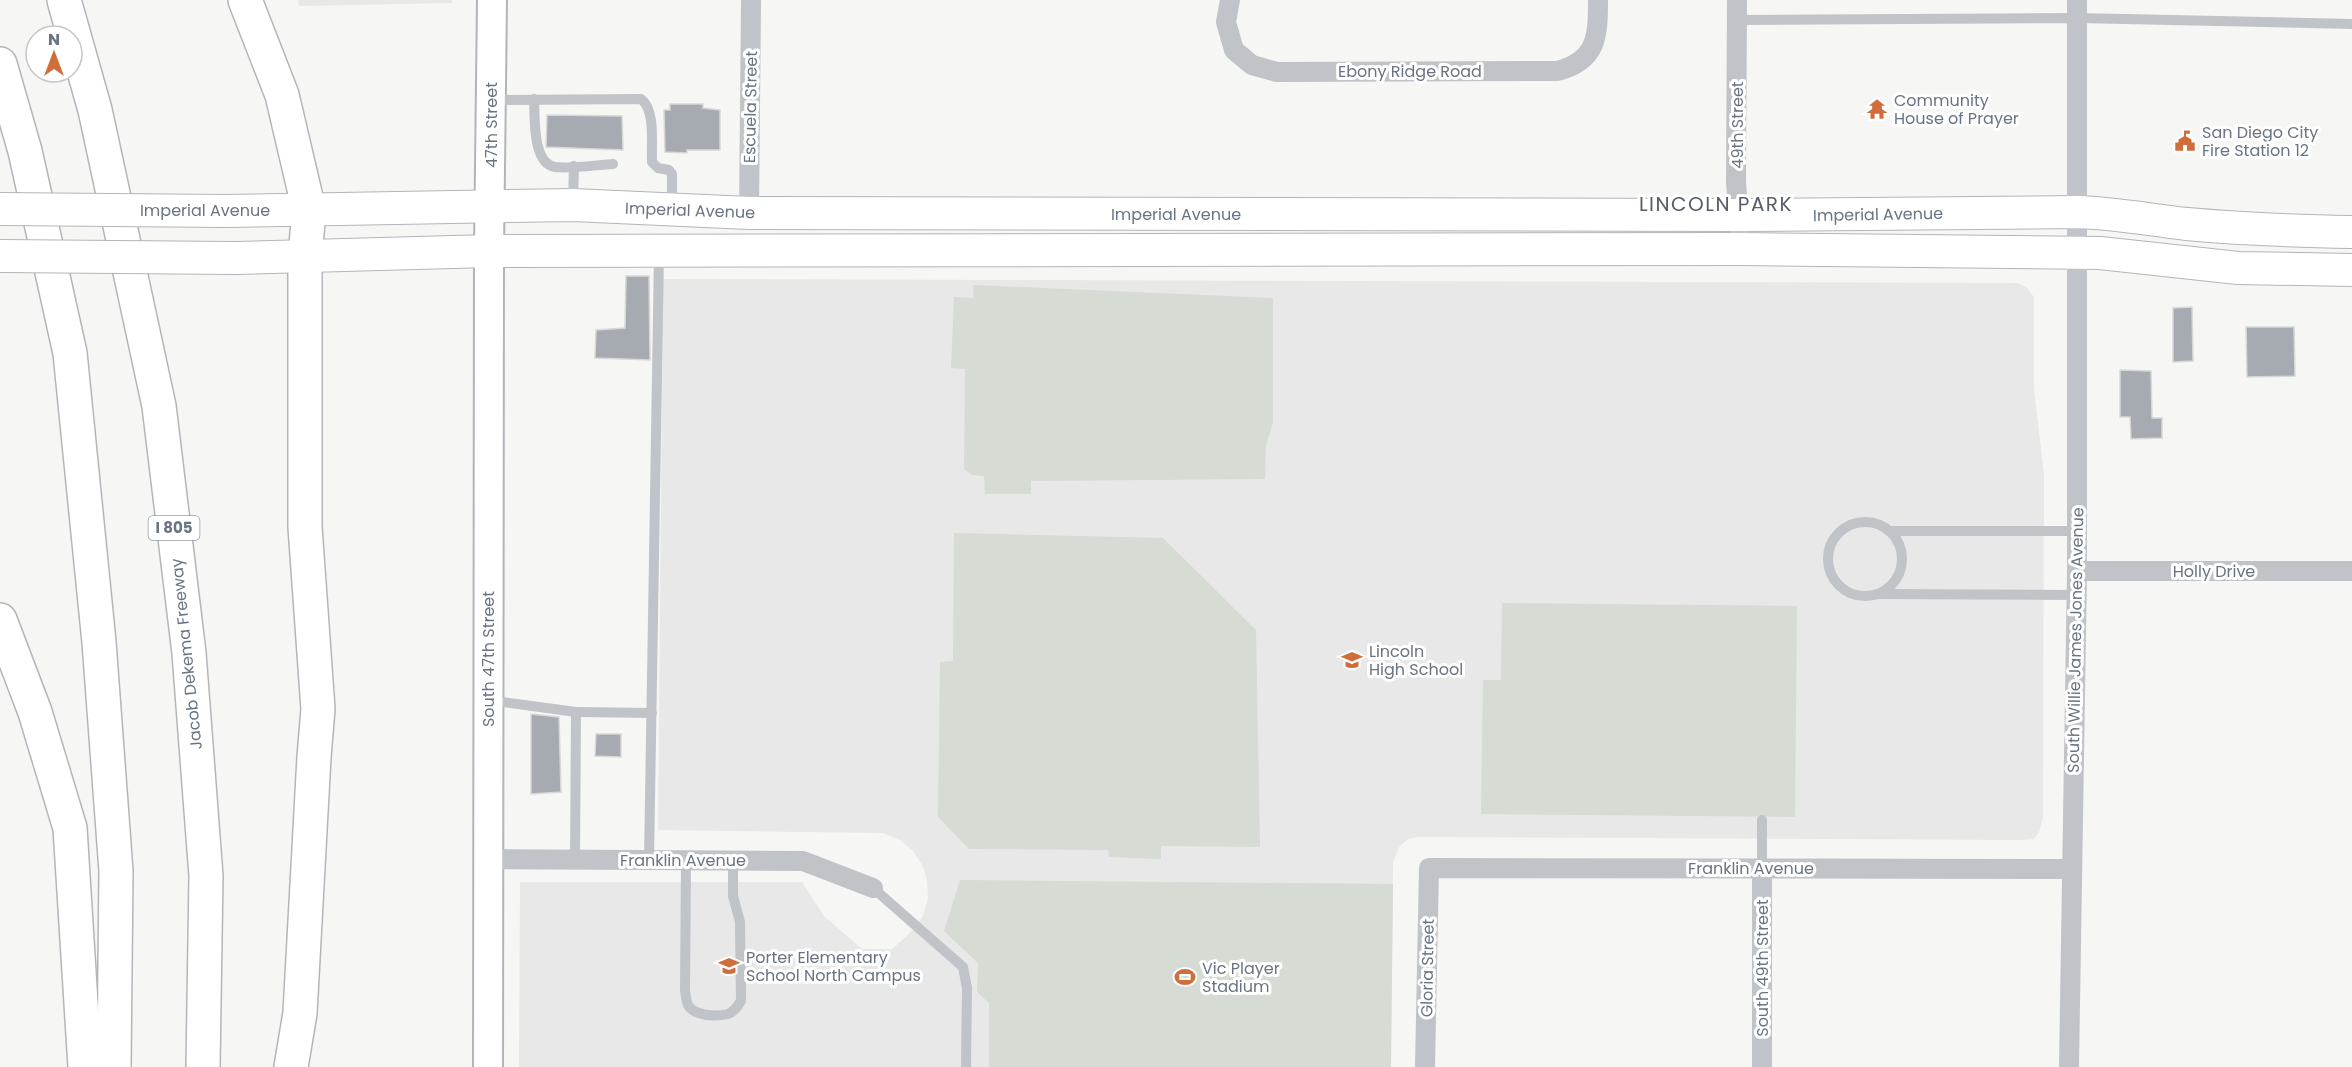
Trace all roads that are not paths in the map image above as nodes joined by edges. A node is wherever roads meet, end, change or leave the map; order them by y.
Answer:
1 (64, 0) edge
2 (245, 0) edge
3 (492, 0) edge
4 (751, 0) edge
5 (1230, 0) edge
6 (1598, 0) edge
7 (2077, 9) edge
8 (1737, 10) edge
9 (2352, 24) edge
10 (0, 64) edge
11 (534, 99) junction
12 (491, 100) junction
13 (613, 164) dead end
14 (574, 166) junction
15 (573, 205) junction
16 (490, 206) junction
17 (0, 209) edge
18 (309, 210) junction
19 (672, 211) junction
20 (2077, 212) junction
21 (749, 213) junction
22 (1738, 215) junction
23 (2352, 232) edge
24 (1741, 249) junction
25 (489, 251) junction
26 (659, 251) junction
27 (2077, 253) junction
28 (0, 256) edge
29 (305, 257) junction
30 (2352, 270) edge
31 (1890, 531) junction
32 (2077, 531) junction
33 (2077, 571) junction
34 (2352, 571) edge
35 (1878, 594) junction
36 (2076, 595) junction
37 (0, 620) edge
38 (488, 699) junction
39 (576, 712) junction
40 (652, 713) junction
41 (1762, 820) dead end
42 (488, 859) junction
43 (575, 860) junction
44 (649, 860) junction
45 (686, 860) junction
46 (733, 860) junction
47 (1429, 868) joint
48 (1762, 868) junction
49 (2072, 869) junction
50 (873, 888) joint
51 (85, 1067) edge
52 (114, 1067) edge
53 (203, 1067) edge
54 (291, 1067) edge
55 (488, 1067) edge
56 (966, 1067) edge
57 (1425, 1067) edge
58 (1762, 1067) edge
59 (2069, 1067) edge

1 - 53 highway, Jacob Dekema Freeway / I 805
2 - 18 highway
3 - 12 main road, 47th Street
4 - 21 street, Escuela Street
5 - 6 street, Ebony Ridge Road
7 - 8 lane
7 - 9 lane
7 - 20 street, South Willie James Jones Avenue
8 - 22 street, 49th Street
10 - 52 highway
11 - 12 lane
11 - 14 lane
11 - 19 lane
12 - 16 main road, 47th Street
13 - 14 lane
14 - 15 lane
15 - 16 main road, Imperial Avenue
15 - 19 main road, Imperial Avenue
16 - 18 main road, Imperial Avenue
16 - 25 main road, 47th Street
17 - 18 main road, Imperial Avenue, bridge
18 - 29 highway
19 - 21 main road, Imperial Avenue
20 - 22 main road, Imperial Avenue
20 - 23 main road, Imperial Avenue
20 - 27 street, South Willie James Jones Avenue
21 - 22 main road, Imperial Avenue
22 - 24 street, 49th Street
24 - 26 main road
24 - 27 main road
25 - 26 main road
25 - 29 main road
25 - 38 main road, South 47th Street
26 - 40 lane
27 - 30 main road
27 - 32 street, South Willie James Jones Avenue
28 - 29 main road, bridge
29 - 54 highway
31 - 32 lane
31 - 35 lane
31 - 35 lane
32 - 33 street, South Willie James Jones Avenue
33 - 34 street, Holly Drive
33 - 36 street, South Willie James Jones Avenue
35 - 36 lane
36 - 49 street, South Willie James Jones Avenue
37 - 51 highway
38 - 39 lane
38 - 42 main road, South 47th Street
39 - 40 lane
39 - 43 lane
40 - 44 lane
41 - 48 lane
42 - 43 street, Franklin Avenue
42 - 55 main road, South 47th Street
43 - 44 street, Franklin Avenue
44 - 45 street, Franklin Avenue
45 - 46 street, Franklin Avenue
45 - 46 lane
46 - 50 street, Franklin Avenue
47 - 48 street, Franklin Avenue
47 - 57 street, Gloria Street
48 - 49 street, Franklin Avenue
48 - 58 street, South 49th Street
49 - 59 street, South Willie James Jones Avenue
50 - 56 lane

